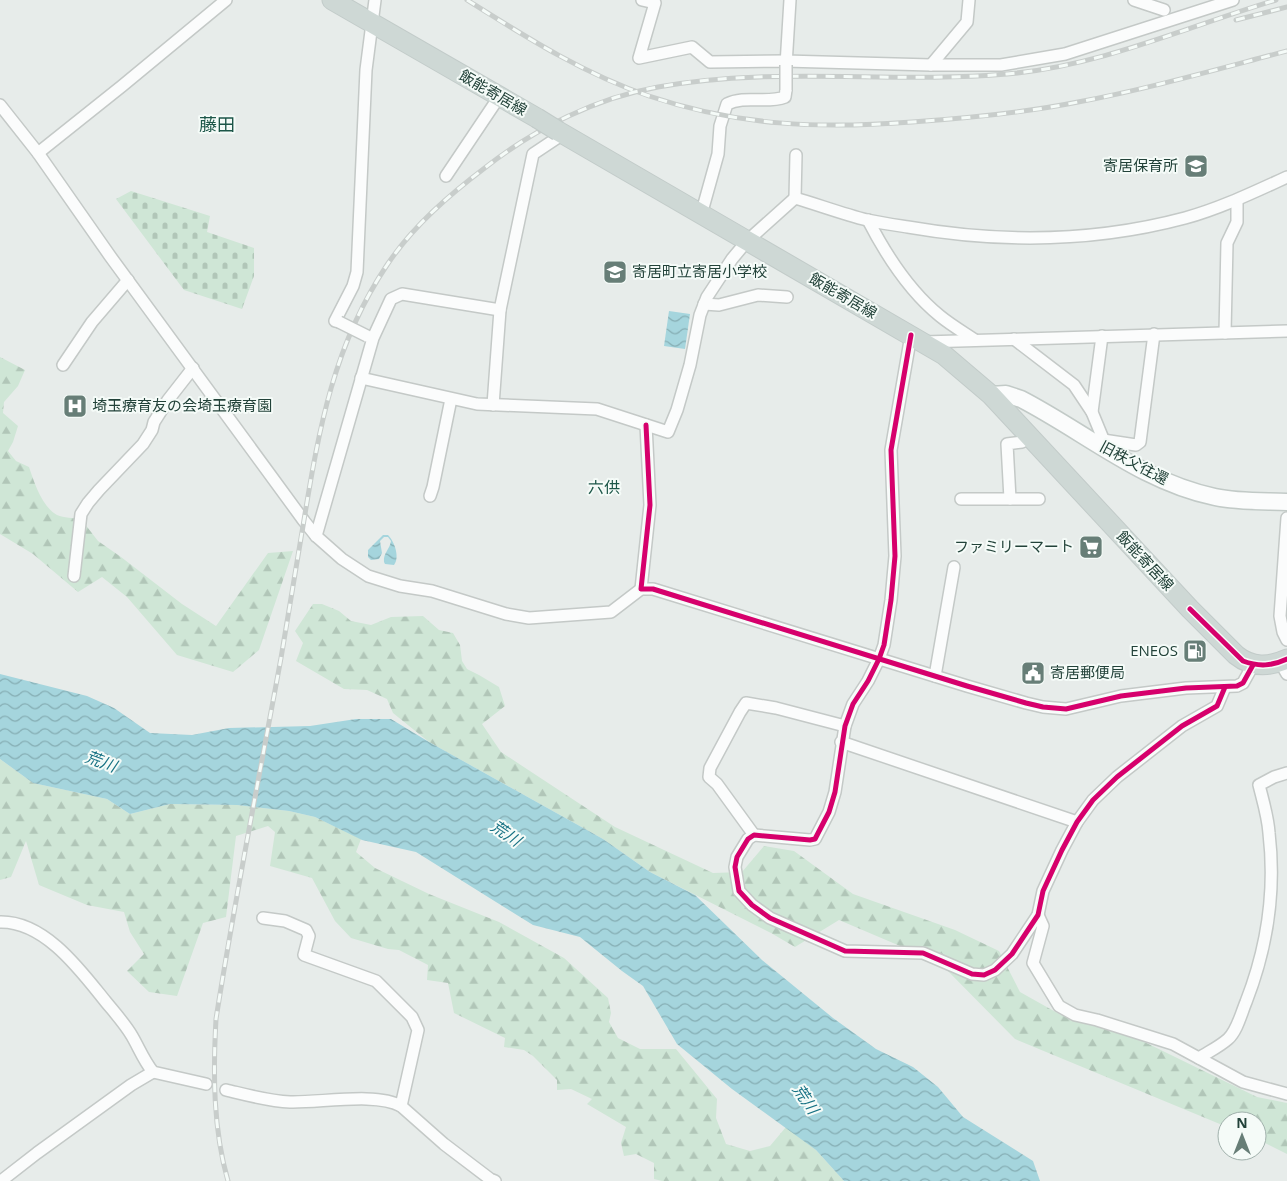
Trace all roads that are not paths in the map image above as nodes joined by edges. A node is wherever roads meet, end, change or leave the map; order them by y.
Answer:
1 (226, 0) edge
2 (332, 0) edge
3 (375, 0) edge
4 (642, 0) edge
5 (790, 0) edge
6 (969, 0) edge
7 (1134, 0) edge
8 (1234, 0) edge
9 (1164, 5) edge
10 (1177, 18) junction
11 (372, 24) junction
12 (786, 63) junction
13 (931, 65) junction
14 (499, 97) junction
15 (0, 105) edge
16 (561, 132) junction
17 (38, 153) junction
18 (796, 155) dead end
19 (446, 176) dead end
20 (1287, 177) edge
21 (795, 198) junction
22 (1237, 200) junction
23 (701, 214) junction
24 (868, 220) junction
25 (747, 241) junction
26 (128, 280) junction
27 (787, 298) dead end
28 (704, 304) junction
29 (500, 310) junction
30 (1287, 331) edge
31 (1225, 333) junction
32 (1154, 334) junction
33 (1102, 336) junction
34 (370, 337) junction
35 (917, 339) junction
36 (1014, 339) junction
37 (975, 340) junction
38 (63, 365) dead end
39 (193, 368) junction
40 (360, 378) junction
41 (990, 395) junction
42 (450, 399) junction
43 (492, 405) junction
44 (1092, 412) junction
45 (646, 425) junction
46 (1029, 436) junction
47 (1106, 445) junction
48 (430, 496) dead end
49 (961, 499) dead end
50 (1010, 499) junction
51 (1039, 499) dead end
52 (1287, 502) edge
53 (1287, 518) edge
54 (316, 536) junction
55 (954, 567) dead end
56 (74, 576) dead end
57 (641, 590) junction
58 (1287, 640) edge
59 (879, 659) junction
60 (1253, 665) junction
61 (1284, 665) edge
62 (935, 676) junction
63 (1225, 687) junction
64 (845, 726) junction
65 (841, 742) junction
66 (1287, 773) edge
67 (1077, 822) junction
68 (754, 835) junction
69 (1038, 916) junction
70 (262, 918) dead end
71 (0, 922) edge
72 (1199, 1058) junction
73 (153, 1072) junction
74 (206, 1084) dead end
75 (226, 1090) dead end
76 (1287, 1094) edge
77 (401, 1106) junction
78 (492, 1180) edge
79 (1, 1181) edge

1 - 17 street
2 - 11 main road, 飯能寄居線
3 - 11 street
4 - 12 street
5 - 12 street
6 - 13 street
7 - 9 street
8 - 10 street
9 - 10 street
10 - 13 street
11 - 14 main road, 飯能寄居線
11 - 34 street, bridge
12 - 13 street
12 - 23 street, bridge
14 - 16 main road, 飯能寄居線, bridge
14 - 19 street
15 - 17 street
16 - 23 main road, 飯能寄居線
16 - 29 street
17 - 26 street
18 - 21 street
20 - 22 street
21 - 24 street
21 - 25 street
22 - 24 street
22 - 31 street
23 - 25 main road, 飯能寄居線
24 - 37 street
25 - 28 street
25 - 35 main road, 飯能寄居線
26 - 38 street
26 - 39 street
27 - 28 street
28 - 45 street
29 - 34 street
29 - 43 street
30 - 31 street
31 - 32 street
32 - 33 street
32 - 47 street
33 - 36 street
33 - 44 street
34 - 40 street
35 - 37 street
35 - 41 main road, 飯能寄居線
35 - 59 street
36 - 37 street
36 - 44 street
39 - 54 street
39 - 56 street
40 - 42 street
40 - 54 street
41 - 46 main road, 飯能寄居線
41 - 47 street, 旧秩父往還
42 - 43 street
42 - 48 street
43 - 45 street
44 - 47 street
45 - 57 street
46 - 50 street
46 - 60 main road, 飯能寄居線
47 - 52 street, 旧秩父往還
49 - 50 street
50 - 51 street
53 - 58 street
54 - 57 street
55 - 62 street
57 - 59 street
59 - 62 street
59 - 64 street
60 - 61 main road
60 - 63 street
62 - 63 street
63 - 67 street
64 - 65 street
64 - 68 street
65 - 67 street
65 - 68 street
66 - 72 street
67 - 69 street
68 - 69 street
69 - 72 street
70 - 77 street
71 - 73 street
72 - 76 street
73 - 74 street
73 - 79 street
75 - 77 street
77 - 78 street

